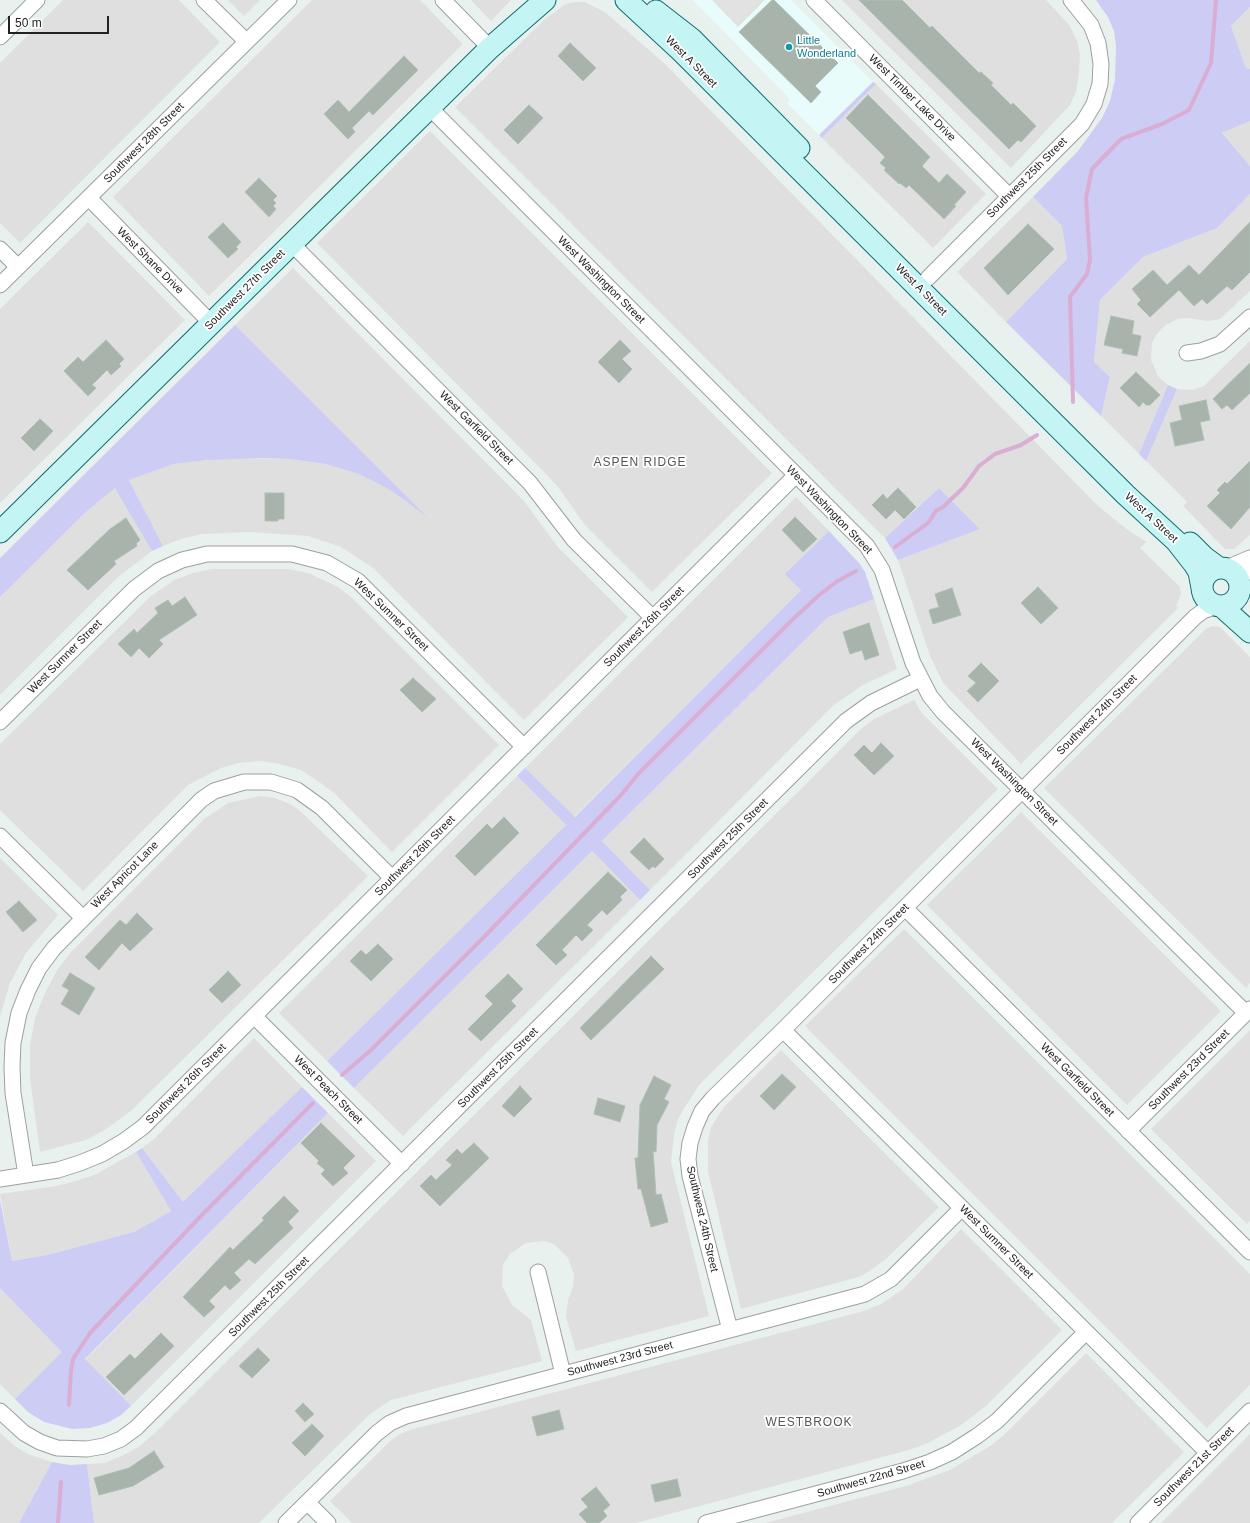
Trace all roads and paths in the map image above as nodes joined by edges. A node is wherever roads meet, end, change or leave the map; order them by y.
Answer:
1 (36, 0) edge
2 (204, 0) edge
3 (289, 0) edge
4 (443, 0) edge
5 (529, 0) edge
6 (545, 0) edge
7 (626, 0) edge
8 (647, 0) edge
9 (814, 0) edge
10 (1070, 0) edge
11 (0, 37) edge
12 (246, 41) junction
13 (490, 48) junction
14 (429, 108) junction
15 (1009, 196) junction
16 (89, 198) junction
17 (292, 244) junction
18 (0, 249) edge
19 (18, 267) junction
20 (928, 278) junction
21 (0, 285) edge
22 (1250, 317) edge
23 (211, 323) junction
24 (1187, 353) dead end
25 (796, 475) junction
26 (0, 532) edge
27 (1250, 559) edge
28 (1222, 569) junction
29 (1240, 584) junction
30 (1211, 599) junction
31 (1250, 612) edge
32 (653, 618) junction
33 (1250, 632) edge
34 (920, 679) junction
35 (0, 722) edge
36 (524, 747) junction
37 (1022, 790) junction
38 (0, 836) edge
39 (392, 878) junction
40 (905, 908) junction
41 (83, 918) junction
42 (1248, 1011) edge
43 (254, 1016) junction
44 (783, 1030) junction
45 (1128, 1131) junction
46 (402, 1164) junction
47 (26, 1175) junction
48 (0, 1179) edge
49 (962, 1208) junction
50 (1249, 1249) edge
51 (538, 1272) dead end
52 (730, 1330) junction
53 (1086, 1332) junction
54 (563, 1374) junction
55 (0, 1411) edge
56 (1250, 1411) edge
57 (1208, 1454) junction
58 (307, 1502) junction
59 (286, 1523) edge
60 (328, 1523) edge
61 (706, 1523) edge
62 (1138, 1523) edge

1 - 11 street
2 - 12 street
3 - 12 street, Southwest 28th Street
4 - 13 street
5 - 13 main road, Southwest 27th Street
6 - 13 main road, Southwest 27th Street
7 - 30 main road, West A Street
8 - 20 main road, West A Street
9 - 15 street, West Timber Lake Drive
10 - 15 street, Southwest 25th Street
12 - 16 street, Southwest 28th Street
13 - 14 main road, Southwest 27th Street
14 - 17 main road, Southwest 27th Street
14 - 25 street, West Washington Street
15 - 20 street, Southwest 25th Street
16 - 19 street, Southwest 28th Street
16 - 23 street, West Shane Drive
17 - 23 main road, Southwest 27th Street
17 - 32 street, West Garfield Street
18 - 19 street
19 - 21 street, Southwest 28th Street
20 - 28 main road, West A Street
22 - 24 street
23 - 26 main road, Southwest 27th Street
25 - 32 street, Southwest 26th Street
25 - 34 street, West Washington Street
27 - 28 street
27 - 29 street
28 - 29 main road
28 - 30 main road
29 - 30 main road
29 - 31 main road
30 - 33 main road
30 - 37 street, Southwest 24th Street
32 - 36 street, Southwest 26th Street
34 - 37 street, West Washington Street
34 - 46 street, Southwest 25th Street
35 - 36 street, West Sumner Street
36 - 39 street, Southwest 26th Street
37 - 40 street, Southwest 24th Street
37 - 42 street, West Washington Street
38 - 41 street
39 - 41 street, West Apricot Lane
39 - 43 street, Southwest 26th Street
40 - 44 street, Southwest 24th Street
40 - 45 street, West Garfield Street
41 - 47 street, West Apricot Lane
42 - 45 street, Southwest 23rd Street
43 - 46 street, West Peach Street
43 - 47 street, Southwest 26th Street
44 - 49 street, West Sumner Street
44 - 52 street, Southwest 24th Street
45 - 50 street, West Garfield Street
46 - 55 street, Southwest 25th Street
47 - 48 street, Southwest 26th Street
49 - 52 street, Southwest 23rd Street
49 - 53 street, West Sumner Street
51 - 54 street
52 - 54 street, Southwest 23rd Street
53 - 57 street, West Sumner Street
53 - 61 street, Southwest 22nd Street
54 - 58 street, Southwest 23rd Street
56 - 57 street, Southwest 21st Street
57 - 62 street, Southwest 21st Street
58 - 59 street, Southwest 23rd Street
58 - 60 street

